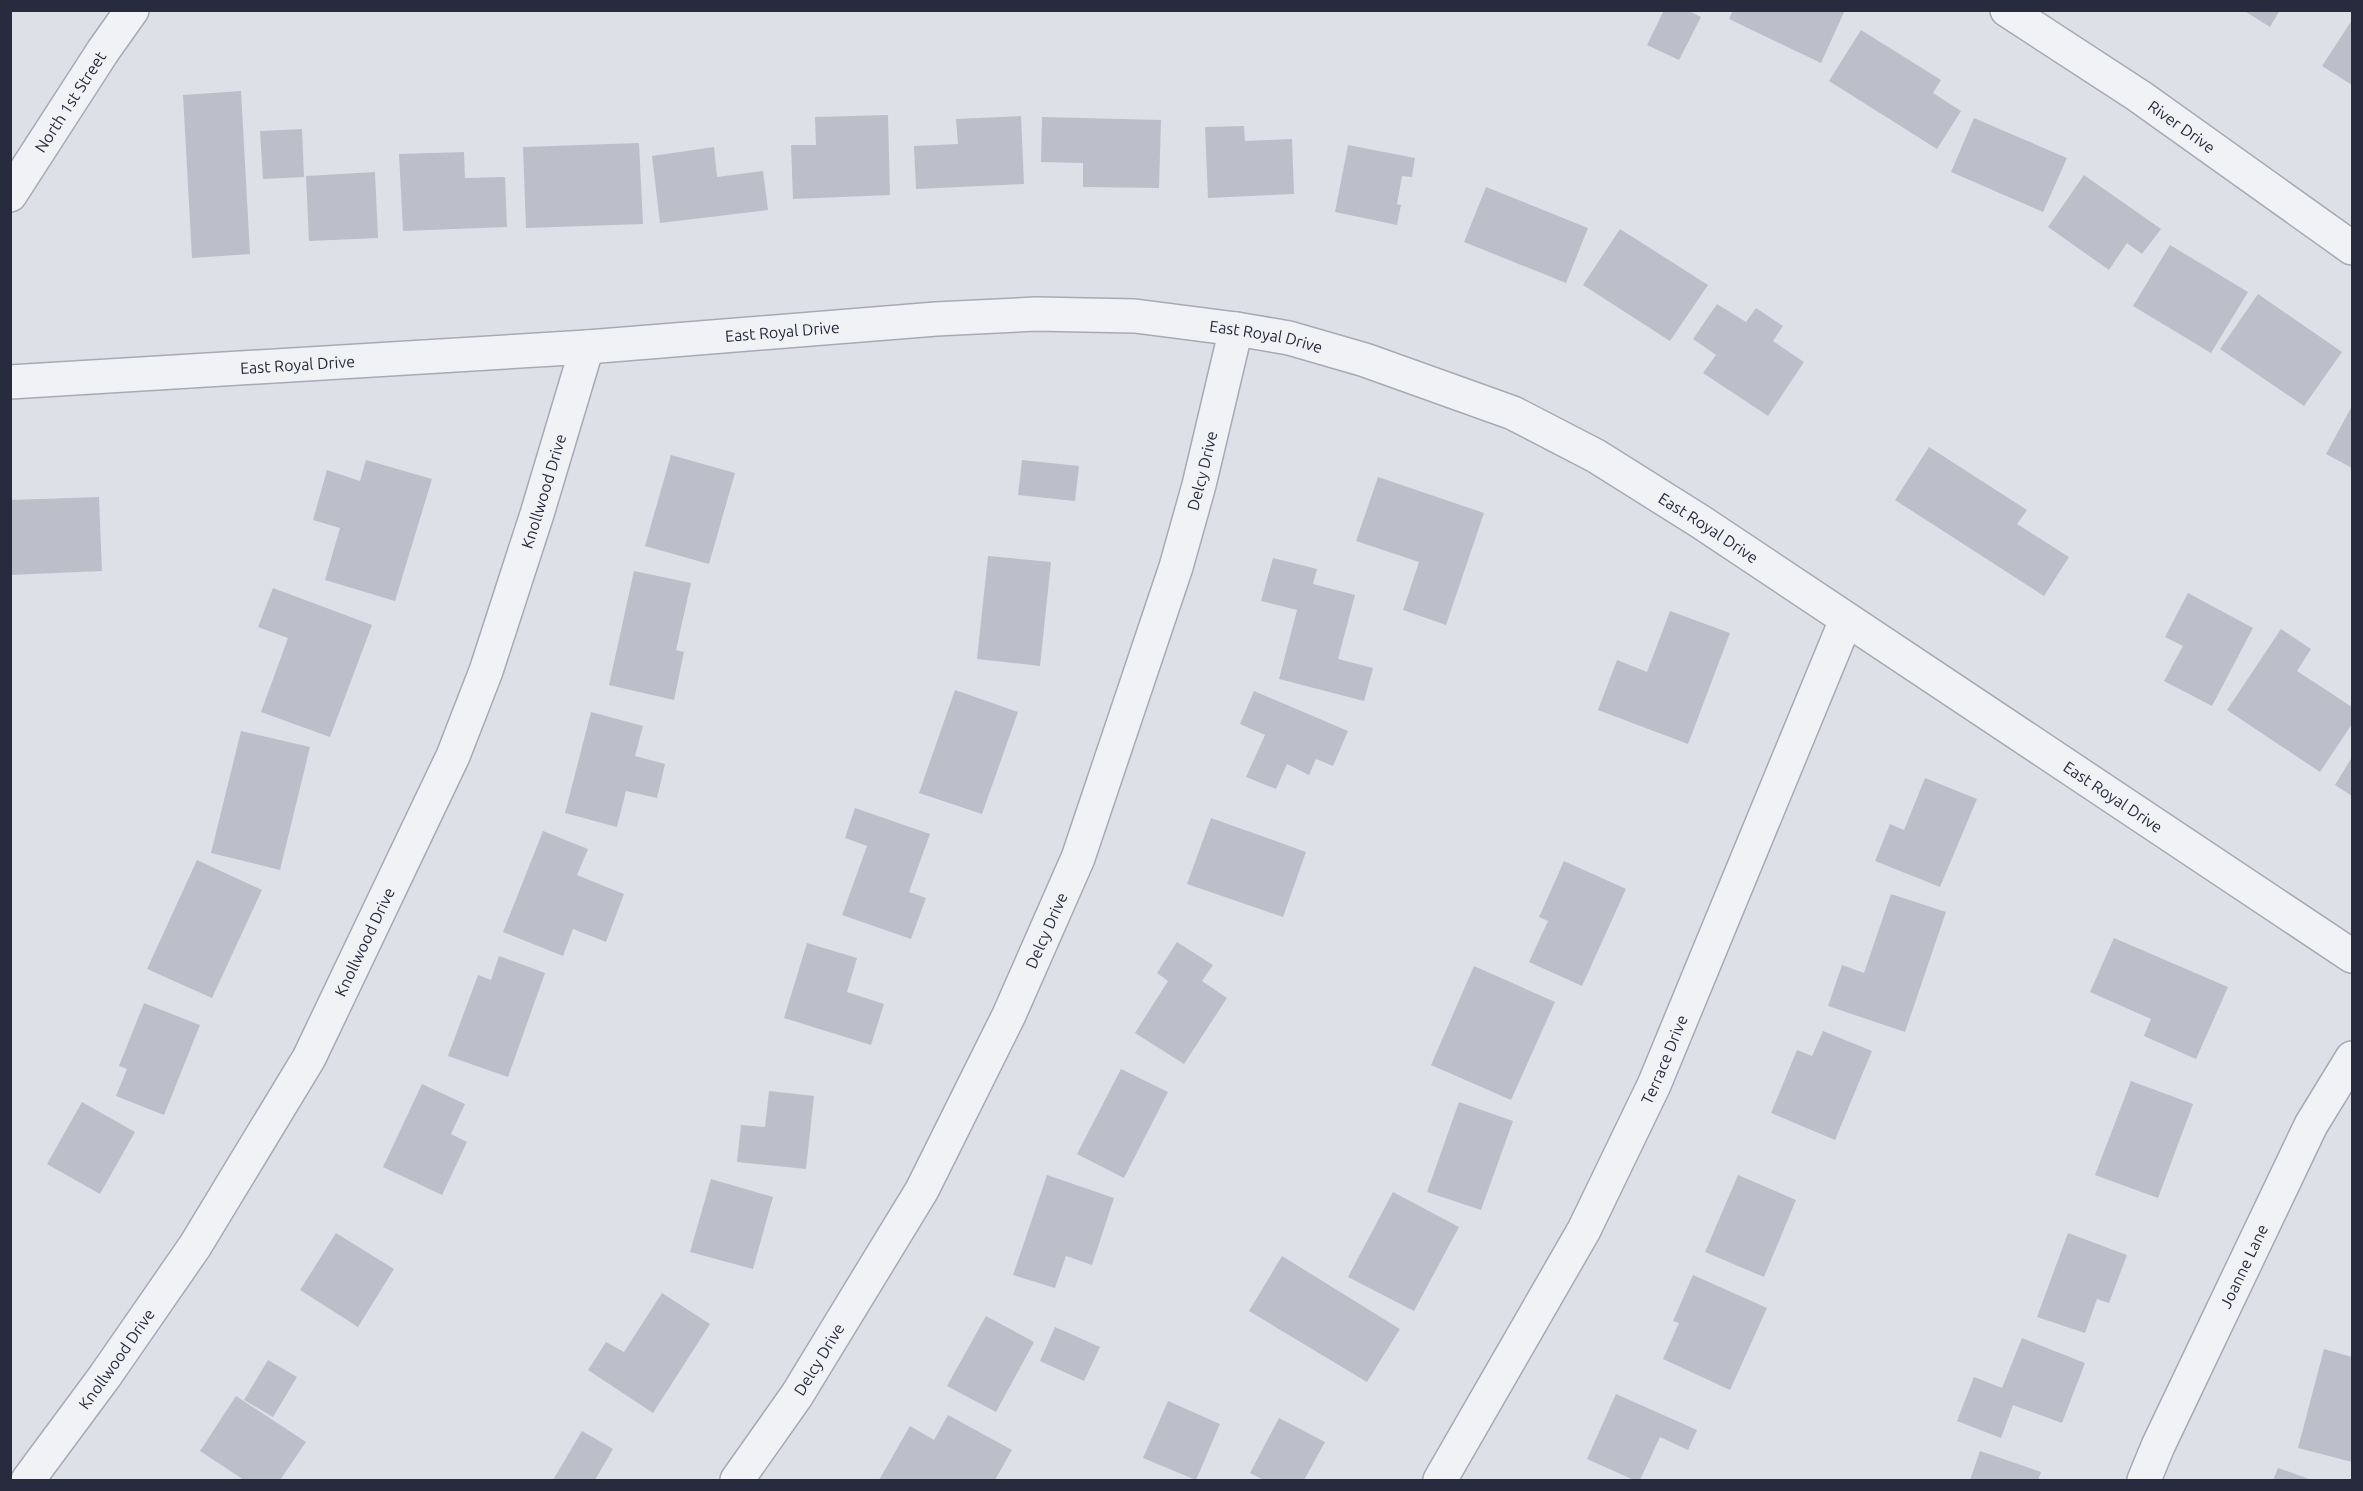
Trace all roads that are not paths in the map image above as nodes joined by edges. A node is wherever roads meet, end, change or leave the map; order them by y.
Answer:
1 (2007, 10) edge
2 (129, 11) edge
3 (10, 195) edge
4 (2352, 248) edge
5 (1236, 329) junction
6 (586, 347) junction
7 (10, 382) edge
8 (1846, 620) junction
9 (2352, 956) edge
10 (2352, 1058) edge
11 (28, 1480) edge
12 (737, 1480) edge
13 (1440, 1480) edge
14 (2144, 1480) edge

1 - 4 street, River Drive
2 - 3 street, North 1st Street
5 - 6 street, East Royal Drive
5 - 8 street, East Royal Drive
5 - 12 street, Delcy Drive
6 - 7 street, East Royal Drive
6 - 11 street, Knollwood Drive
8 - 9 street, East Royal Drive
8 - 13 street, Terrace Drive
10 - 14 street, Joanne Lane

